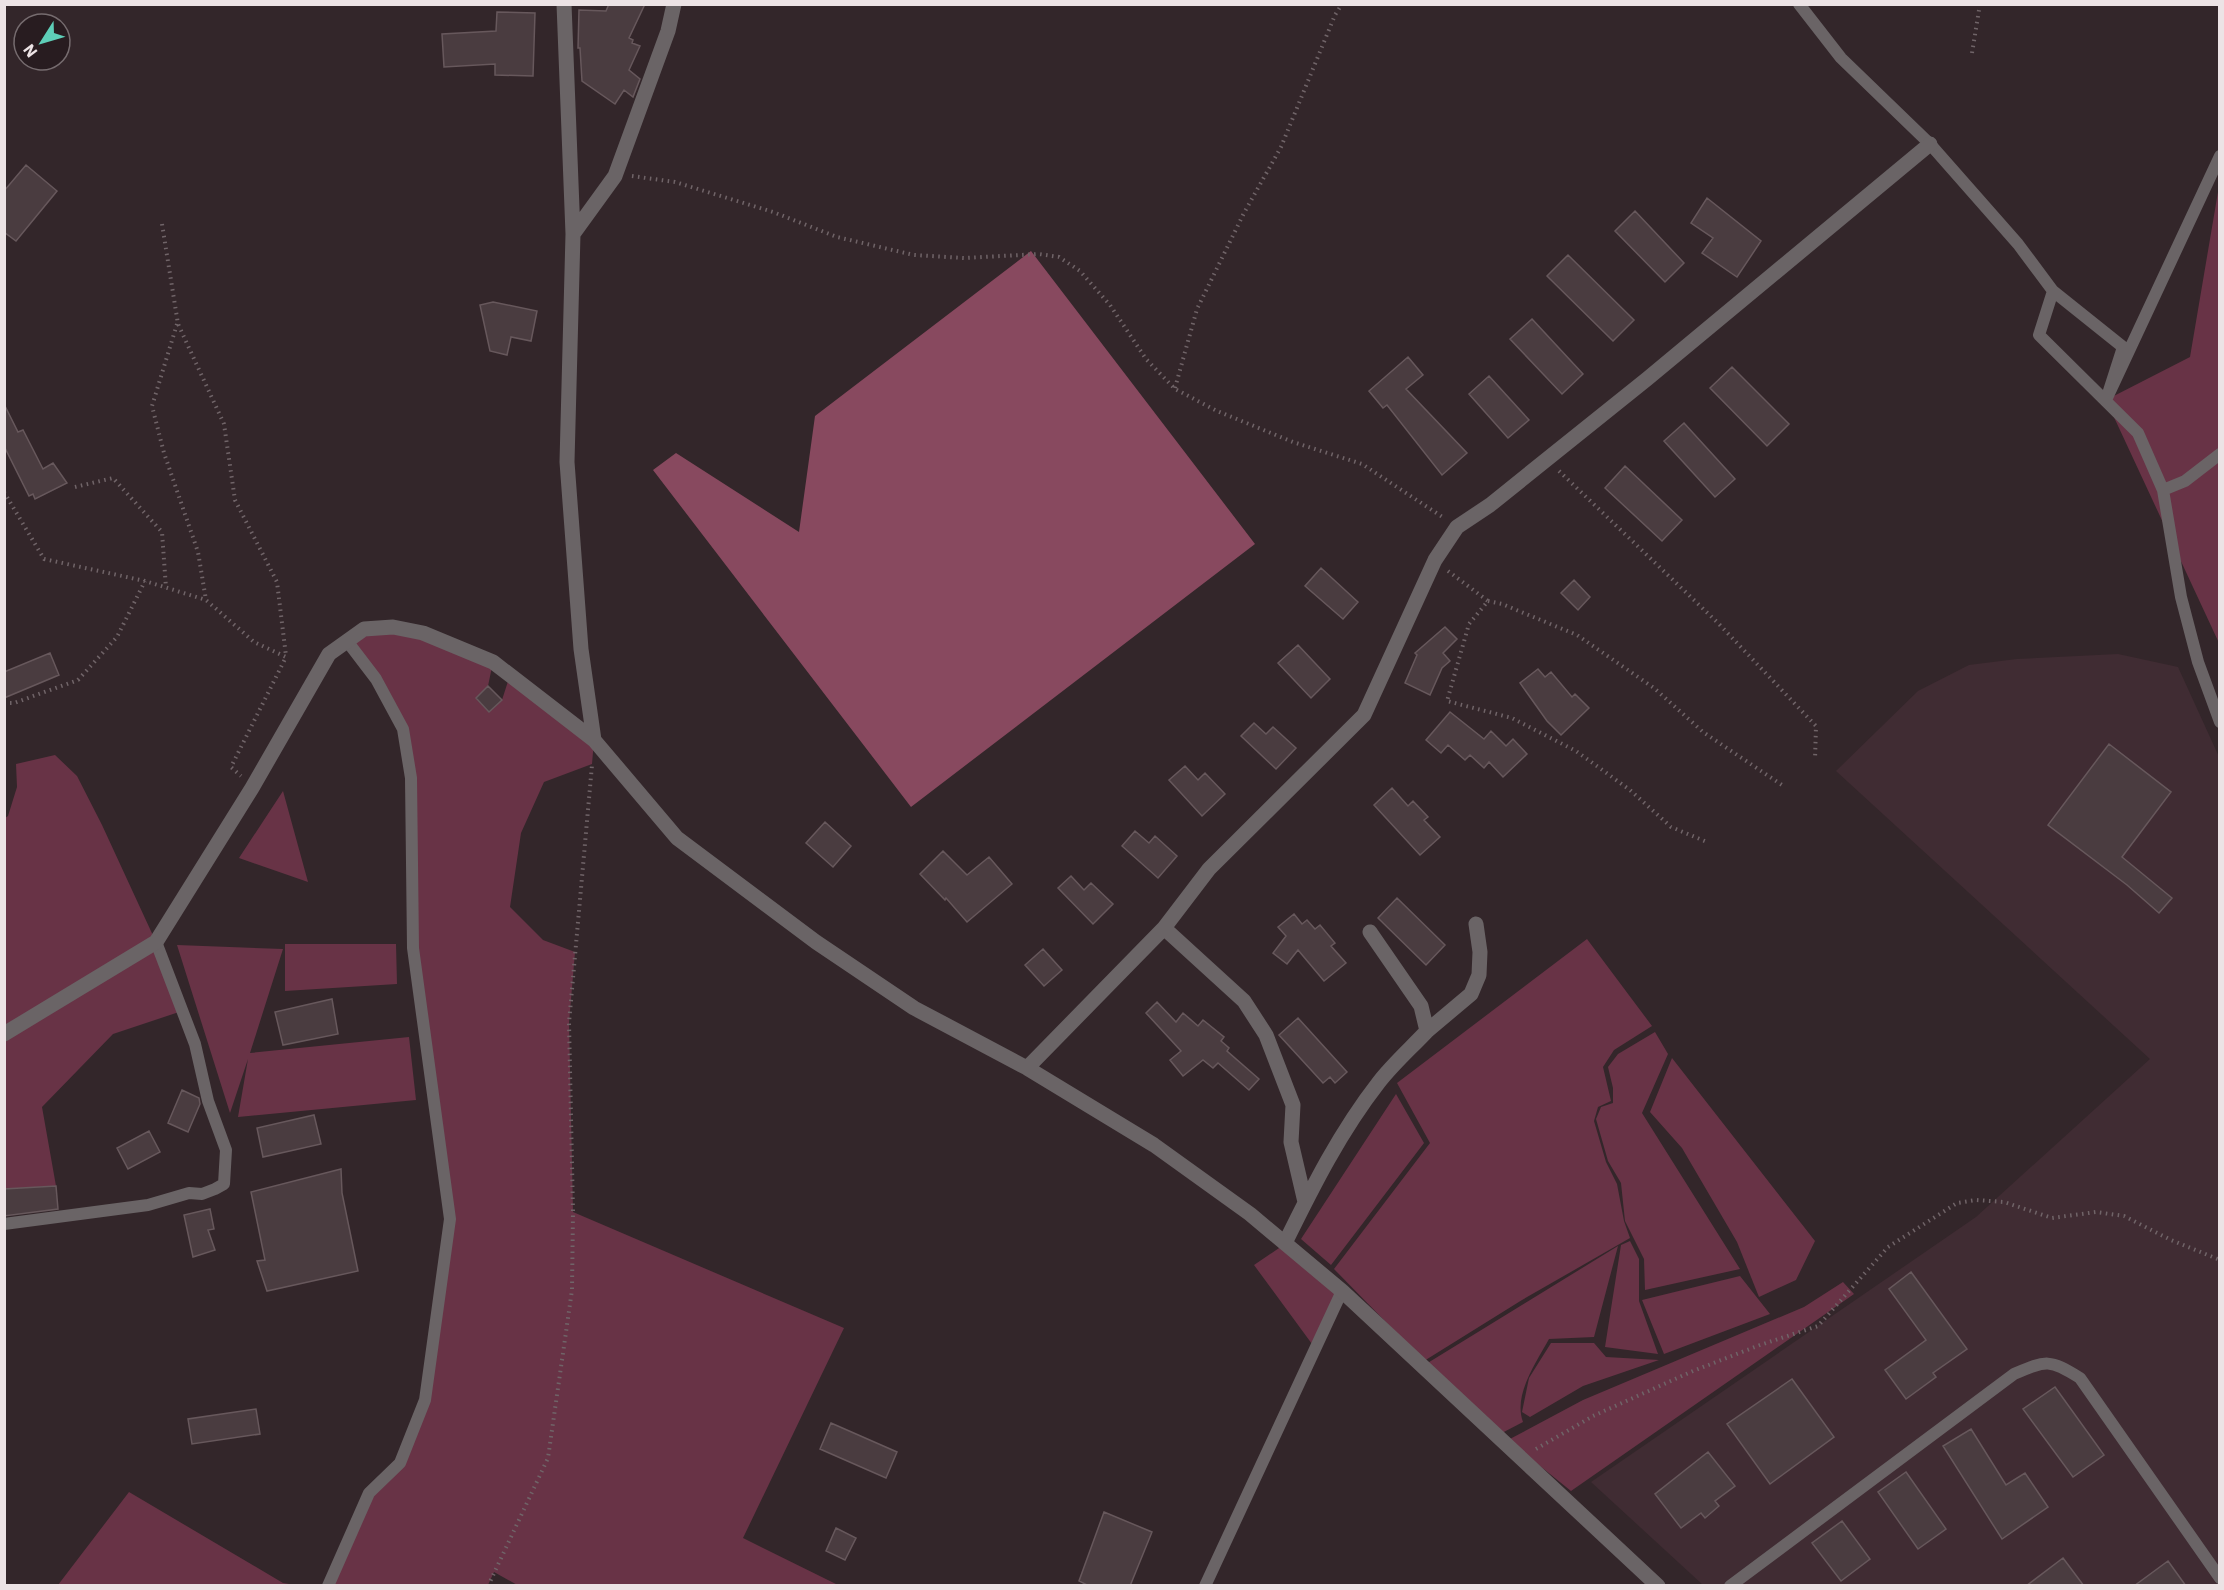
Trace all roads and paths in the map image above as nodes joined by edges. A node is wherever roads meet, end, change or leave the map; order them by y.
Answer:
1 (564, 4) edge
2 (674, 4) edge
3 (1342, 4) edge
4 (1799, 4) edge
5 (1980, 4) edge
6 (1972, 53) dead end
7 (1930, 144) junction
8 (2220, 156) edge
9 (615, 176) junction
10 (162, 224) dead end
11 (573, 234) junction
12 (2053, 291) junction
13 (178, 324) junction
14 (1175, 389) junction
15 (2106, 400) junction
16 (2220, 454) edge
17 (1547, 459) junction
18 (75, 487) dead end
19 (2163, 489) junction
20 (4, 492) edge
21 (1457, 526) junction
22 (1435, 560) junction
23 (145, 581) junction
24 (166, 588) junction
25 (206, 600) junction
26 (1488, 601) junction
27 (347, 641) junction
28 (286, 657) junction
29 (4, 704) edge
30 (2220, 722) edge
31 (594, 740) junction
32 (1815, 759) dead end
33 (1782, 785) dead end
34 (252, 788) junction
35 (1707, 842) dead end
36 (1476, 924) dead end
37 (1164, 928) junction
38 (1370, 932) dead end
39 (156, 942) junction
40 (1427, 1031) junction
41 (4, 1034) edge
42 (1027, 1068) junction
43 (1305, 1203) junction
44 (4, 1224) edge
45 (1285, 1243) junction
46 (2220, 1260) edge
47 (1342, 1291) junction
48 (1520, 1458) junction
49 (2220, 1578) edge
50 (328, 1586) edge
51 (488, 1586) edge
52 (1205, 1586) edge
53 (1658, 1586) edge
54 (1730, 1586) edge

1 - 11 street
2 - 9 street
3 - 14 path
4 - 7 lane
5 - 6 path
7 - 12 lane
7 - 17 street
8 - 15 lane
9 - 11 street
9 - 14 path
10 - 13 path
11 - 31 street
12 - 15 lane
12 - 15 lane
13 - 25 path
13 - 28 path
14 - 21 path
15 - 19 lane
16 - 19 lane
17 - 21 street
17 - 32 path
18 - 24 path
19 - 30 lane
20 - 23 path
21 - 22 street
22 - 26 path
22 - 37 street
23 - 24 path
23 - 29 path
24 - 25 path
25 - 28 path
26 - 33 path
26 - 35 path
27 - 31 street
27 - 34 street
27 - 50 lane
28 - 34 path
31 - 42 street
31 - 51 path
34 - 39 street
36 - 40 street
37 - 42 street
37 - 43 street
38 - 40 street
39 - 41 street
39 - 44 lane
40 - 43 street
42 - 45 street
43 - 45 street
45 - 47 street
46 - 48 path
47 - 48 street
47 - 52 lane
48 - 53 street
49 - 54 lane

